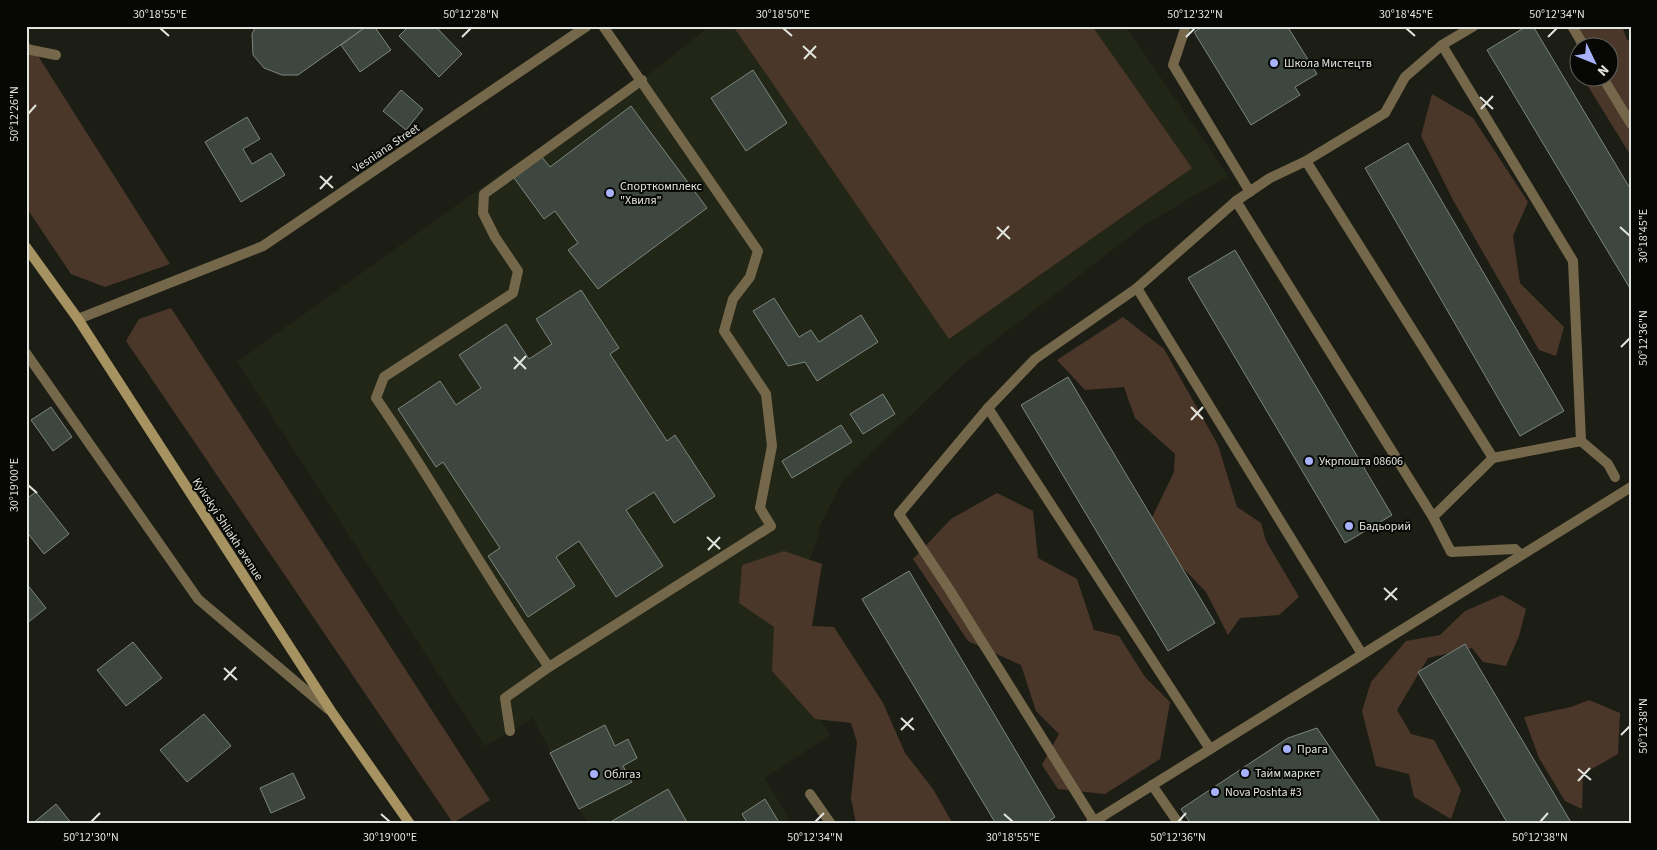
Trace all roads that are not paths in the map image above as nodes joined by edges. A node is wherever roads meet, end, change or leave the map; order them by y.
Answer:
1 (587, 26) edge
2 (603, 26) edge
3 (1186, 26) edge
4 (1474, 26) edge
5 (1572, 26) edge
6 (1579, 38) edge
7 (1442, 46) junction
8 (26, 49) edge
9 (56, 55) dead end
10 (642, 80) junction
11 (1609, 88) edge
12 (1631, 124) edge
13 (1306, 161) junction
14 (1250, 192) junction
15 (1236, 201) junction
16 (26, 247) edge
17 (1137, 288) junction
18 (78, 319) junction
19 (26, 353) edge
20 (988, 408) junction
21 (1581, 442) junction
22 (1493, 458) junction
23 (1614, 477) dead end
24 (1631, 488) edge
25 (1433, 517) junction
26 (1521, 555) junction
27 (1362, 654) junction
28 (549, 667) junction
29 (331, 711) junction
30 (510, 732) dead end
31 (1210, 749) junction
32 (1152, 785) junction
33 (810, 794) dead end
34 (1092, 822) edge
35 (410, 824) edge
36 (831, 824) edge
37 (1179, 824) edge

1 - 18 street, Vesniana Street
2 - 10 street
3 - 14 street
4 - 7 street
5 - 6 street
7 - 13 street
7 - 21 street
8 - 9 street
10 - 28 street
10 - 28 street
11 - 12 street
13 - 14 street
13 - 22 street
14 - 15 street
15 - 17 street
15 - 25 street
16 - 18 main road, Kyivskyi Shliakh avenue
17 - 20 street
17 - 27 street
18 - 29 main road, Kyivskyi Shliakh avenue
19 - 29 street
20 - 31 street
20 - 34 street
21 - 22 street
21 - 23 street
22 - 25 street
24 - 26 street
25 - 26 street
26 - 27 street
27 - 31 street
28 - 30 street
29 - 35 main road, Kyivskyi Shliakh avenue
31 - 32 street
32 - 34 street
32 - 37 street
33 - 36 street

